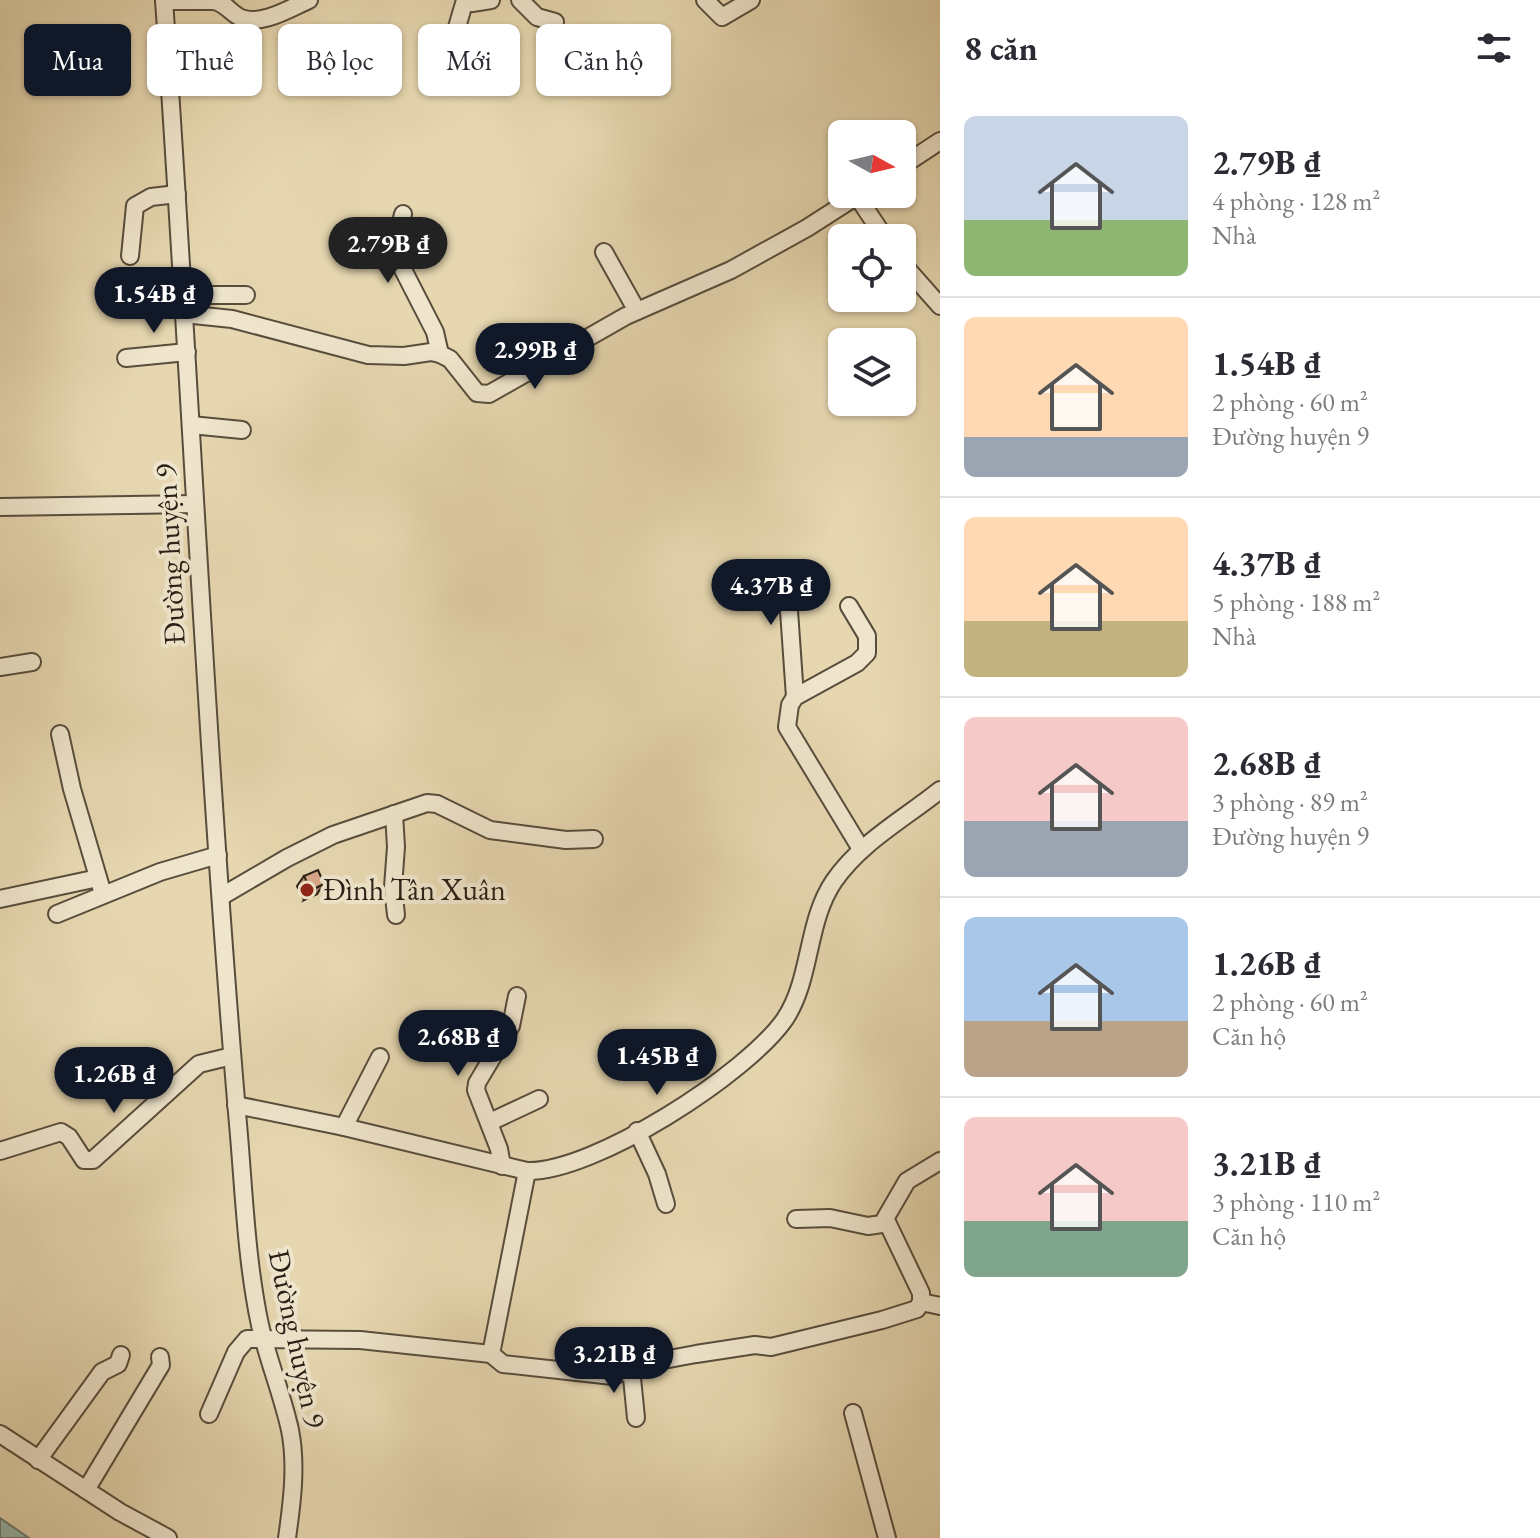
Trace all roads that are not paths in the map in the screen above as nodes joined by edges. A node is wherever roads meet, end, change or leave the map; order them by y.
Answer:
1 (164, 0) edge
2 (309, 0) edge
3 (465, 0) edge
4 (491, 0) edge
5 (520, 0) edge
6 (705, 0) edge
7 (751, 0) edge
8 (555, 22) dead end
9 (458, 24) edge
10 (940, 141) edge
11 (916, 157) edge
12 (177, 194) junction
13 (838, 208) edge
14 (403, 214) dead end
15 (604, 252) dead end
16 (130, 256) dead end
17 (916, 279) edge
18 (182, 295) junction
19 (246, 295) dead end
20 (940, 306) edge
21 (637, 311) junction
22 (184, 314) junction
23 (187, 352) junction
24 (440, 354) junction
25 (126, 358) dead end
26 (191, 425) junction
27 (242, 430) dead end
28 (195, 504) junction
29 (0, 507) edge
30 (724, 582) dead end
31 (849, 606) dead end
32 (32, 662) dead end
33 (0, 667) edge
34 (795, 697) junction
35 (60, 734) dead end
36 (939, 793) edge
37 (394, 814) junction
38 (594, 839) dead end
39 (861, 849) junction
40 (218, 855) junction
41 (101, 886) junction
42 (222, 896) junction
43 (0, 899) edge
44 (57, 914) dead end
45 (396, 915) dead end
46 (517, 996) dead end
47 (232, 1056) junction
48 (380, 1057) dead end
49 (539, 1099) dead end
50 (236, 1105) junction
51 (490, 1122) junction
52 (344, 1127) junction
53 (637, 1131) junction
54 (0, 1151) edge
55 (940, 1161) edge
56 (502, 1166) junction
57 (527, 1171) junction
58 (666, 1204) dead end
59 (796, 1219) dead end
60 (886, 1220) junction
61 (921, 1302) junction
62 (940, 1306) edge
63 (264, 1339) junction
64 (491, 1354) junction
65 (121, 1355) dead end
66 (160, 1357) dead end
67 (631, 1368) junction
68 (853, 1413) dead end
69 (209, 1414) dead end
70 (636, 1418) dead end
71 (0, 1434) edge
72 (38, 1460) junction
73 (86, 1490) junction
74 (168, 1538) edge
75 (287, 1538) edge
76 (887, 1538) edge

1 - 2 street
1 - 12 street, Đường huyện 9
3 - 4 street
3 - 9 street
5 - 8 street
6 - 7 street
10 - 11 street
12 - 16 street
12 - 18 street, Đường huyện 9
13 - 21 street
14 - 24 street
15 - 21 street
17 - 20 street
18 - 19 street
18 - 22 street, Đường huyện 9
21 - 24 street
22 - 23 street, Đường huyện 9
22 - 24 street
23 - 25 street
23 - 26 street, Đường huyện 9
26 - 27 street
26 - 28 street, Đường huyện 9
28 - 29 street
28 - 40 street, Đường huyện 9
30 - 34 street
31 - 34 street
32 - 33 street
34 - 39 street
35 - 41 street
36 - 39 street
37 - 38 street
37 - 42 street
37 - 45 street
39 - 53 street
40 - 41 street
40 - 42 street, Đường huyện 9
41 - 43 street
41 - 44 street
42 - 47 street, Đường huyện 9
46 - 51 street
47 - 50 street, Đường huyện 9
47 - 54 street
48 - 52 street
49 - 51 street
50 - 52 street
50 - 63 street, Đường huyện 9
51 - 56 street
52 - 56 street
53 - 57 street
53 - 58 street
55 - 60 street
56 - 57 street
57 - 64 street
59 - 60 street
60 - 61 street
61 - 62 street
61 - 67 street
63 - 64 street
63 - 69 street
63 - 75 street, Đường huyện 9
64 - 67 street
65 - 72 street
66 - 73 street
67 - 70 street
68 - 76 street
71 - 72 street
72 - 73 street
73 - 74 street

